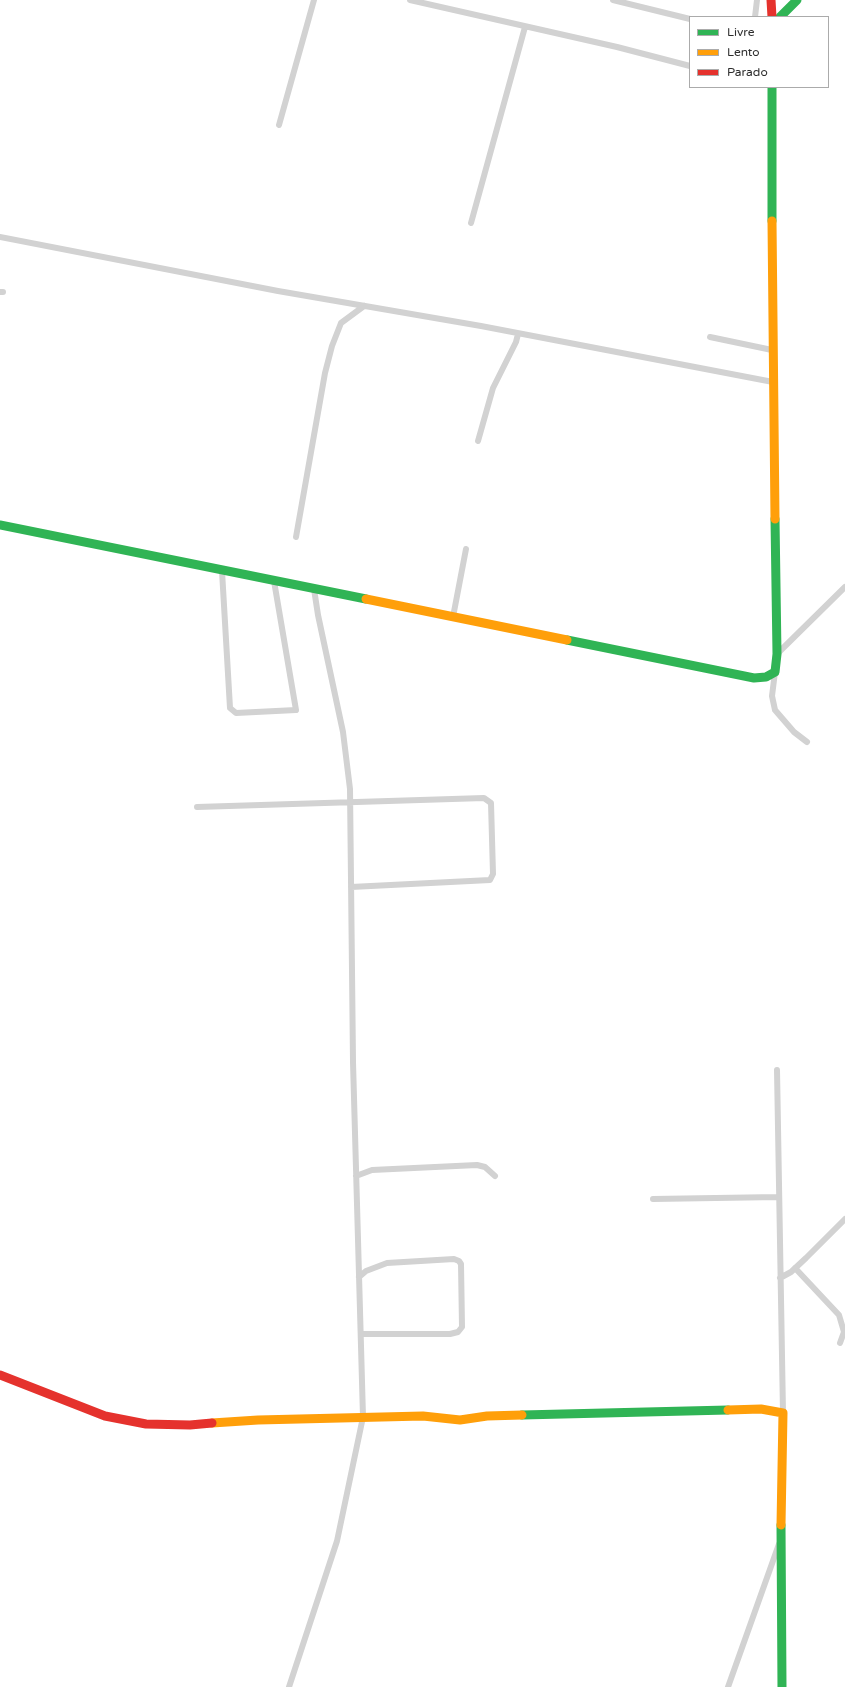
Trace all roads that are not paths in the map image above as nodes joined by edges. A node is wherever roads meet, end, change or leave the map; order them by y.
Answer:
1 (314, 0) edge
2 (410, 0) edge
3 (613, 0) edge
4 (757, 0) edge
5 (771, 0) edge
6 (797, 0) edge
7 (755, 16) edge
8 (772, 16) edge
9 (781, 16) edge
10 (689, 19) edge
11 (525, 26) junction
12 (689, 66) edge
13 (772, 88) edge
14 (279, 125) dead end
15 (471, 222) dead end
16 (0, 237) edge
17 (364, 306) junction
18 (518, 334) junction
19 (710, 337) dead end
20 (772, 350) junction
21 (773, 382) junction
22 (478, 441) dead end
23 (0, 525) edge
24 (296, 538) dead end
25 (466, 549) dead end
26 (222, 571) junction
27 (274, 581) junction
28 (845, 587) edge
29 (314, 589) junction
30 (453, 618) junction
31 (776, 654) junction
32 (775, 672) junction
33 (807, 742) dead end
34 (350, 802) junction
35 (197, 807) dead end
36 (351, 887) junction
37 (776, 1070) dead end
38 (356, 1176) junction
39 (494, 1176) dead end
40 (778, 1197) junction
41 (653, 1199) dead end
42 (845, 1219) edge
43 (795, 1268) junction
44 (359, 1277) junction
45 (780, 1278) junction
46 (361, 1334) junction
47 (840, 1343) dead end
48 (0, 1375) edge
49 (784, 1413) junction
50 (363, 1417) junction
51 (781, 1537) junction
52 (290, 1687) edge
53 (728, 1687) edge
54 (782, 1687) edge

1 - 14 street
2 - 11 street
3 - 10 street
4 - 7 street
5 - 8 street
6 - 9 street
11 - 12 street
11 - 15 street
13 - 20 street
16 - 17 street
17 - 18 street
17 - 24 street
18 - 21 street
18 - 22 street
19 - 20 street
20 - 21 street
21 - 31 street
23 - 26 street
25 - 30 street
26 - 27 street
26 - 27 street
27 - 29 street
28 - 31 street
29 - 30 street
29 - 34 street
30 - 32 street
31 - 32 street
32 - 33 street
34 - 35 street
34 - 36 street
34 - 36 street
36 - 38 street
37 - 40 street
38 - 39 street
38 - 44 street
40 - 41 street
40 - 45 street
42 - 43 street
43 - 45 street
43 - 47 street
44 - 46 street
44 - 46 street
45 - 49 street
46 - 50 street
48 - 50 street
49 - 50 street
49 - 51 street
50 - 52 street
51 - 53 street
51 - 54 street

